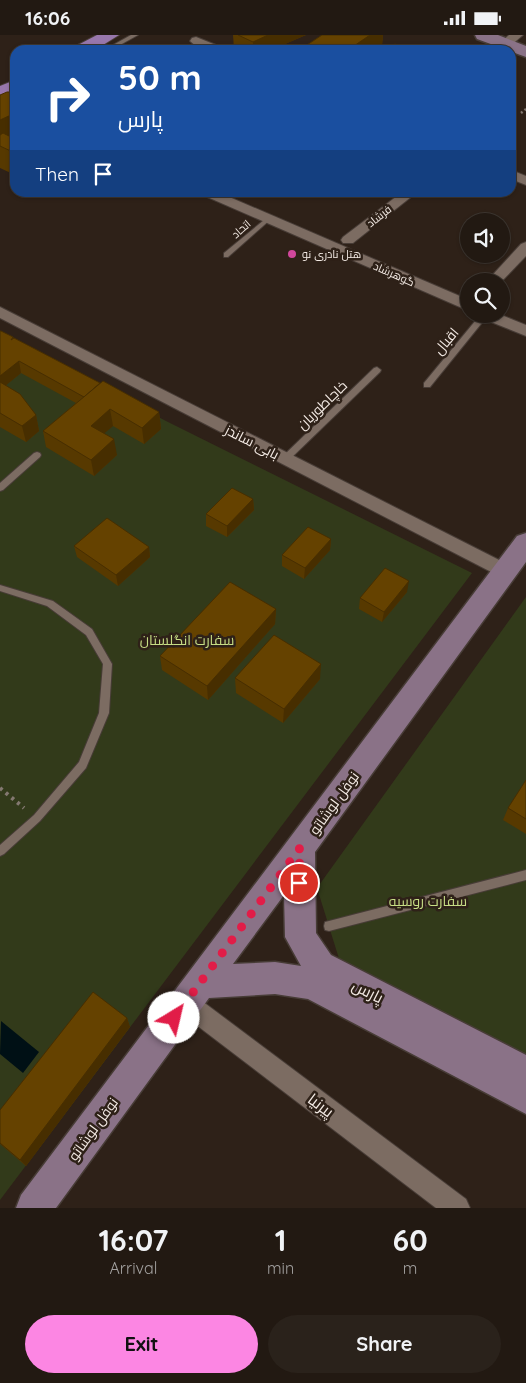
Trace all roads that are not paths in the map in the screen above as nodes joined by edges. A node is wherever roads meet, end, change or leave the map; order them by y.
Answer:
1 (110, 35) edge
2 (135, 35) edge
3 (483, 35) edge
4 (511, 39) edge
5 (196, 41) dead end
6 (91, 45) edge
7 (116, 45) edge
8 (205, 45) edge
9 (526, 52) edge
10 (219, 197) edge
11 (404, 197) edge
12 (269, 219) junction
13 (348, 240) dead end
14 (526, 247) edge
15 (226, 255) dead end
16 (502, 273) edge
17 (460, 302) edge
18 (0, 312) edge
19 (478, 323) edge
20 (507, 323) edge
21 (526, 331) edge
22 (377, 370) dead end
23 (426, 385) dead end
24 (38, 455) dead end
25 (285, 459) junction
26 (0, 488) edge
27 (526, 543) edge
28 (505, 571) junction
29 (0, 589) edge
30 (300, 848) junction
31 (0, 851) edge
32 (526, 875) edge
33 (329, 926) dead end
34 (316, 974) junction
35 (193, 993) junction
36 (526, 1073) edge
37 (526, 1097) edge
38 (34, 1208) edge
39 (457, 1208) edge

1 - 6 main road
2 - 7 lane
3 - 4 main road
4 - 9 main road
5 - 8 street
10 - 12 street, گوهرشاد
11 - 13 street, فرشاد
12 - 15 lane, اتحاد
12 - 17 street, گوهرشاد
14 - 16 street
18 - 25 street, بابی ساندز
19 - 23 lane, اقبال
20 - 21 street
22 - 25 lane, خاچاطوریان
24 - 26 lane
25 - 28 street, بابی ساندز
27 - 28 main road, نوفل لوشاتو
28 - 30 main road, نوفل لوشاتو
29 - 31 lane
30 - 34 main road, پارس
30 - 35 main road, نوفل لوشاتو
32 - 33 lane
34 - 35 main road, پارس
34 - 36 main road, پارس
34 - 37 main road, پارس
35 - 38 main road, نوفل لوشاتو
35 - 39 street, پیرنیا

